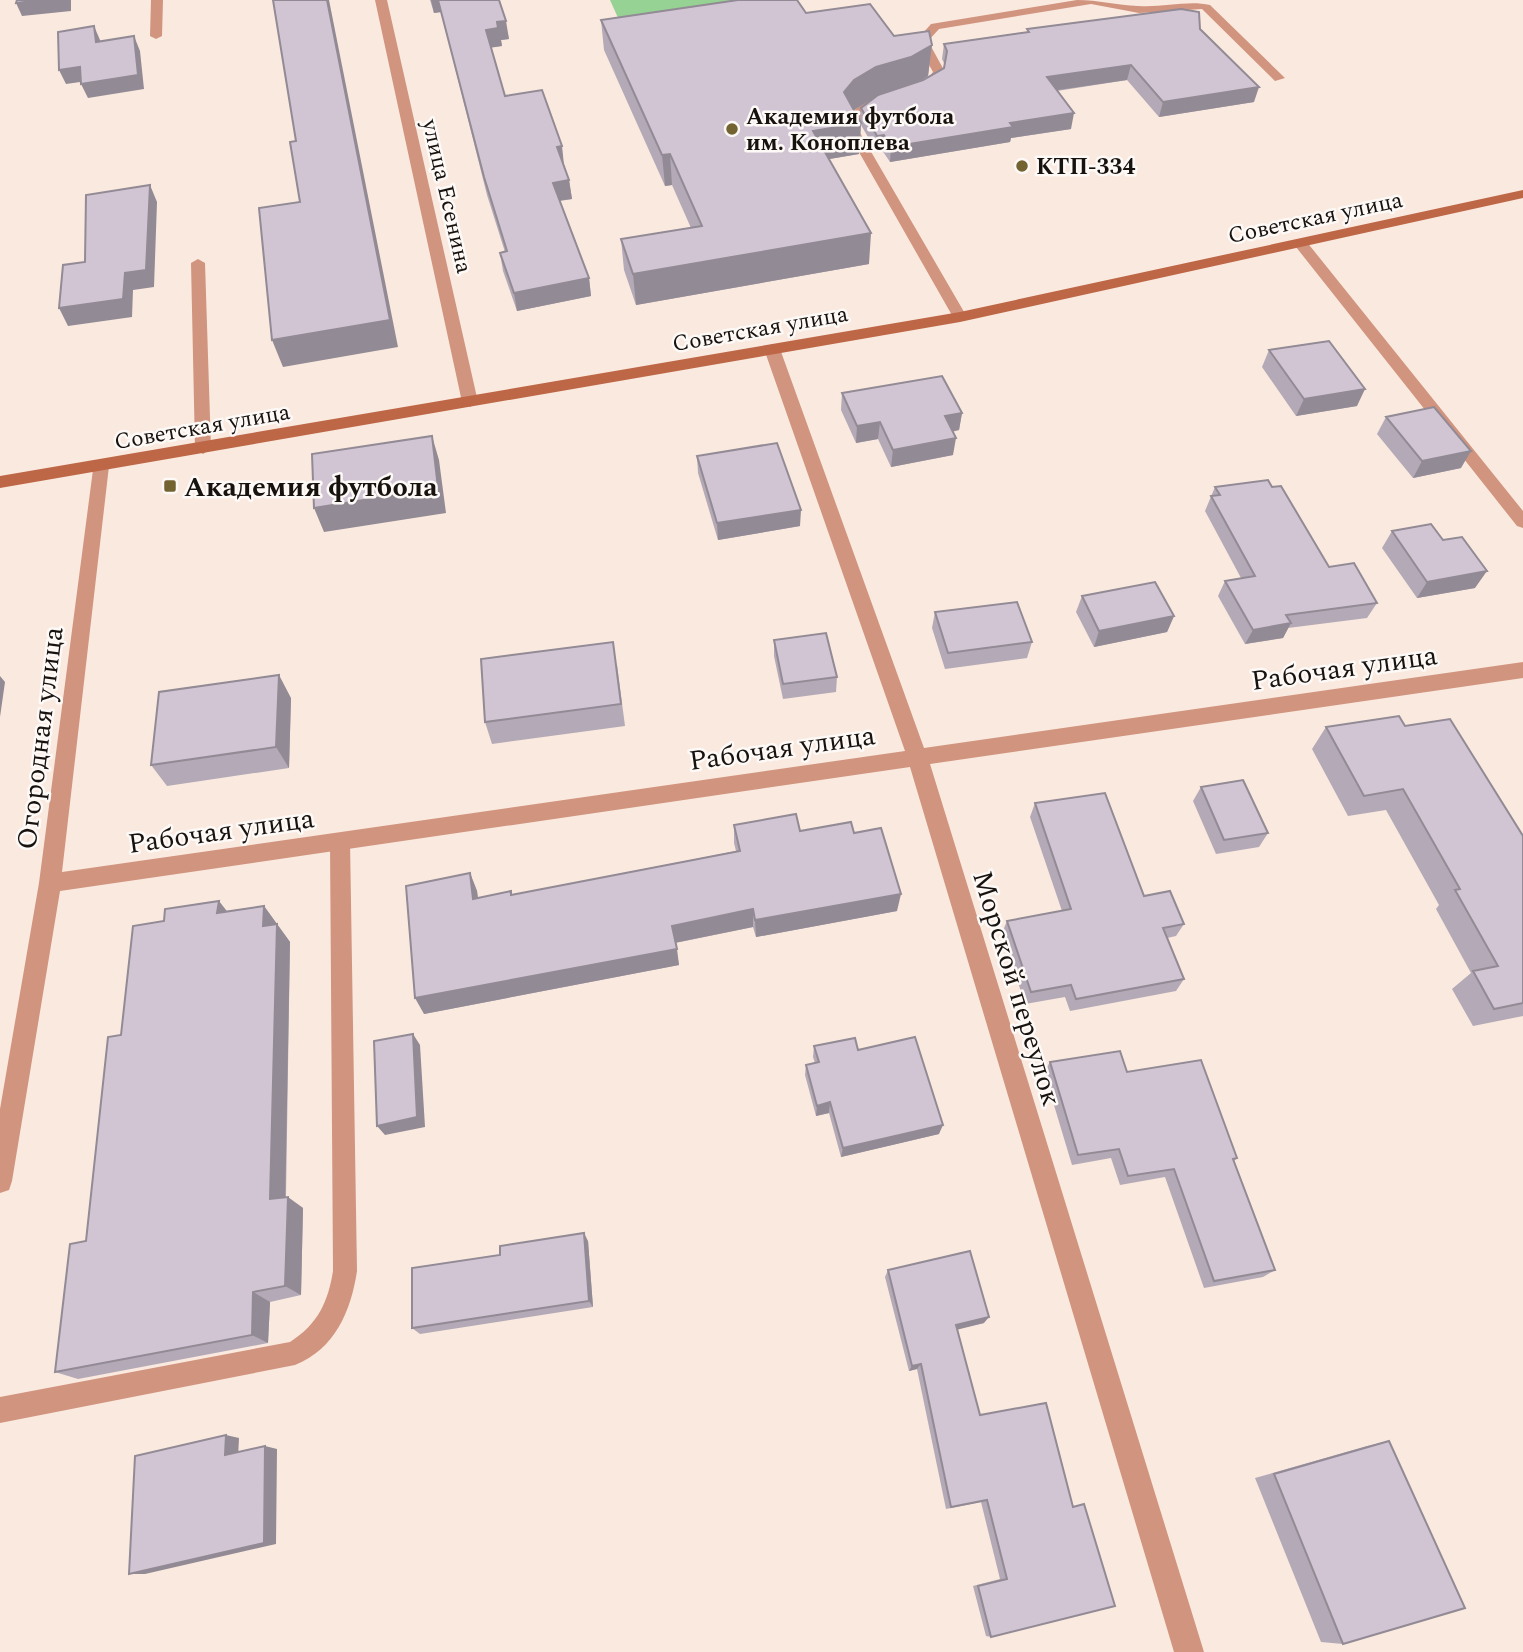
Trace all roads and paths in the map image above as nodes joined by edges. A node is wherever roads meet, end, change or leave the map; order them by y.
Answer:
1 (157, 0) edge
2 (381, 0) edge
3 (156, 36) dead end
4 (1279, 78) dead end
5 (1523, 194) edge
6 (1301, 244) junction
7 (198, 263) dead end
8 (960, 317) junction
9 (772, 349) junction
10 (470, 402) junction
11 (203, 449) junction
12 (100, 466) junction
13 (0, 482) edge
14 (1523, 522) edge
15 (1523, 670) edge
16 (916, 756) junction
17 (340, 841) junction
18 (50, 883) junction
19 (0, 1181) edge
20 (0, 1410) edge
21 (1189, 1652) edge

1 - 3 lane
2 - 10 street, улица Есенина
4 - 8 lane
5 - 6 main road, Советская улица
6 - 8 main road, Советская улица
6 - 14 lane
7 - 11 lane
8 - 9 main road, Советская улица
9 - 10 main road, Советская улица
9 - 16 street, Морской переулок
10 - 11 main road, Советская улица
11 - 12 main road, Советская улица
12 - 13 main road, Советская улица
12 - 18 street, Огородная улица
15 - 16 street, Рабочая улица
16 - 17 street, Рабочая улица
16 - 21 street, Морской переулок
17 - 18 street, Рабочая улица
17 - 20 lane
18 - 19 street, Огородная улица

